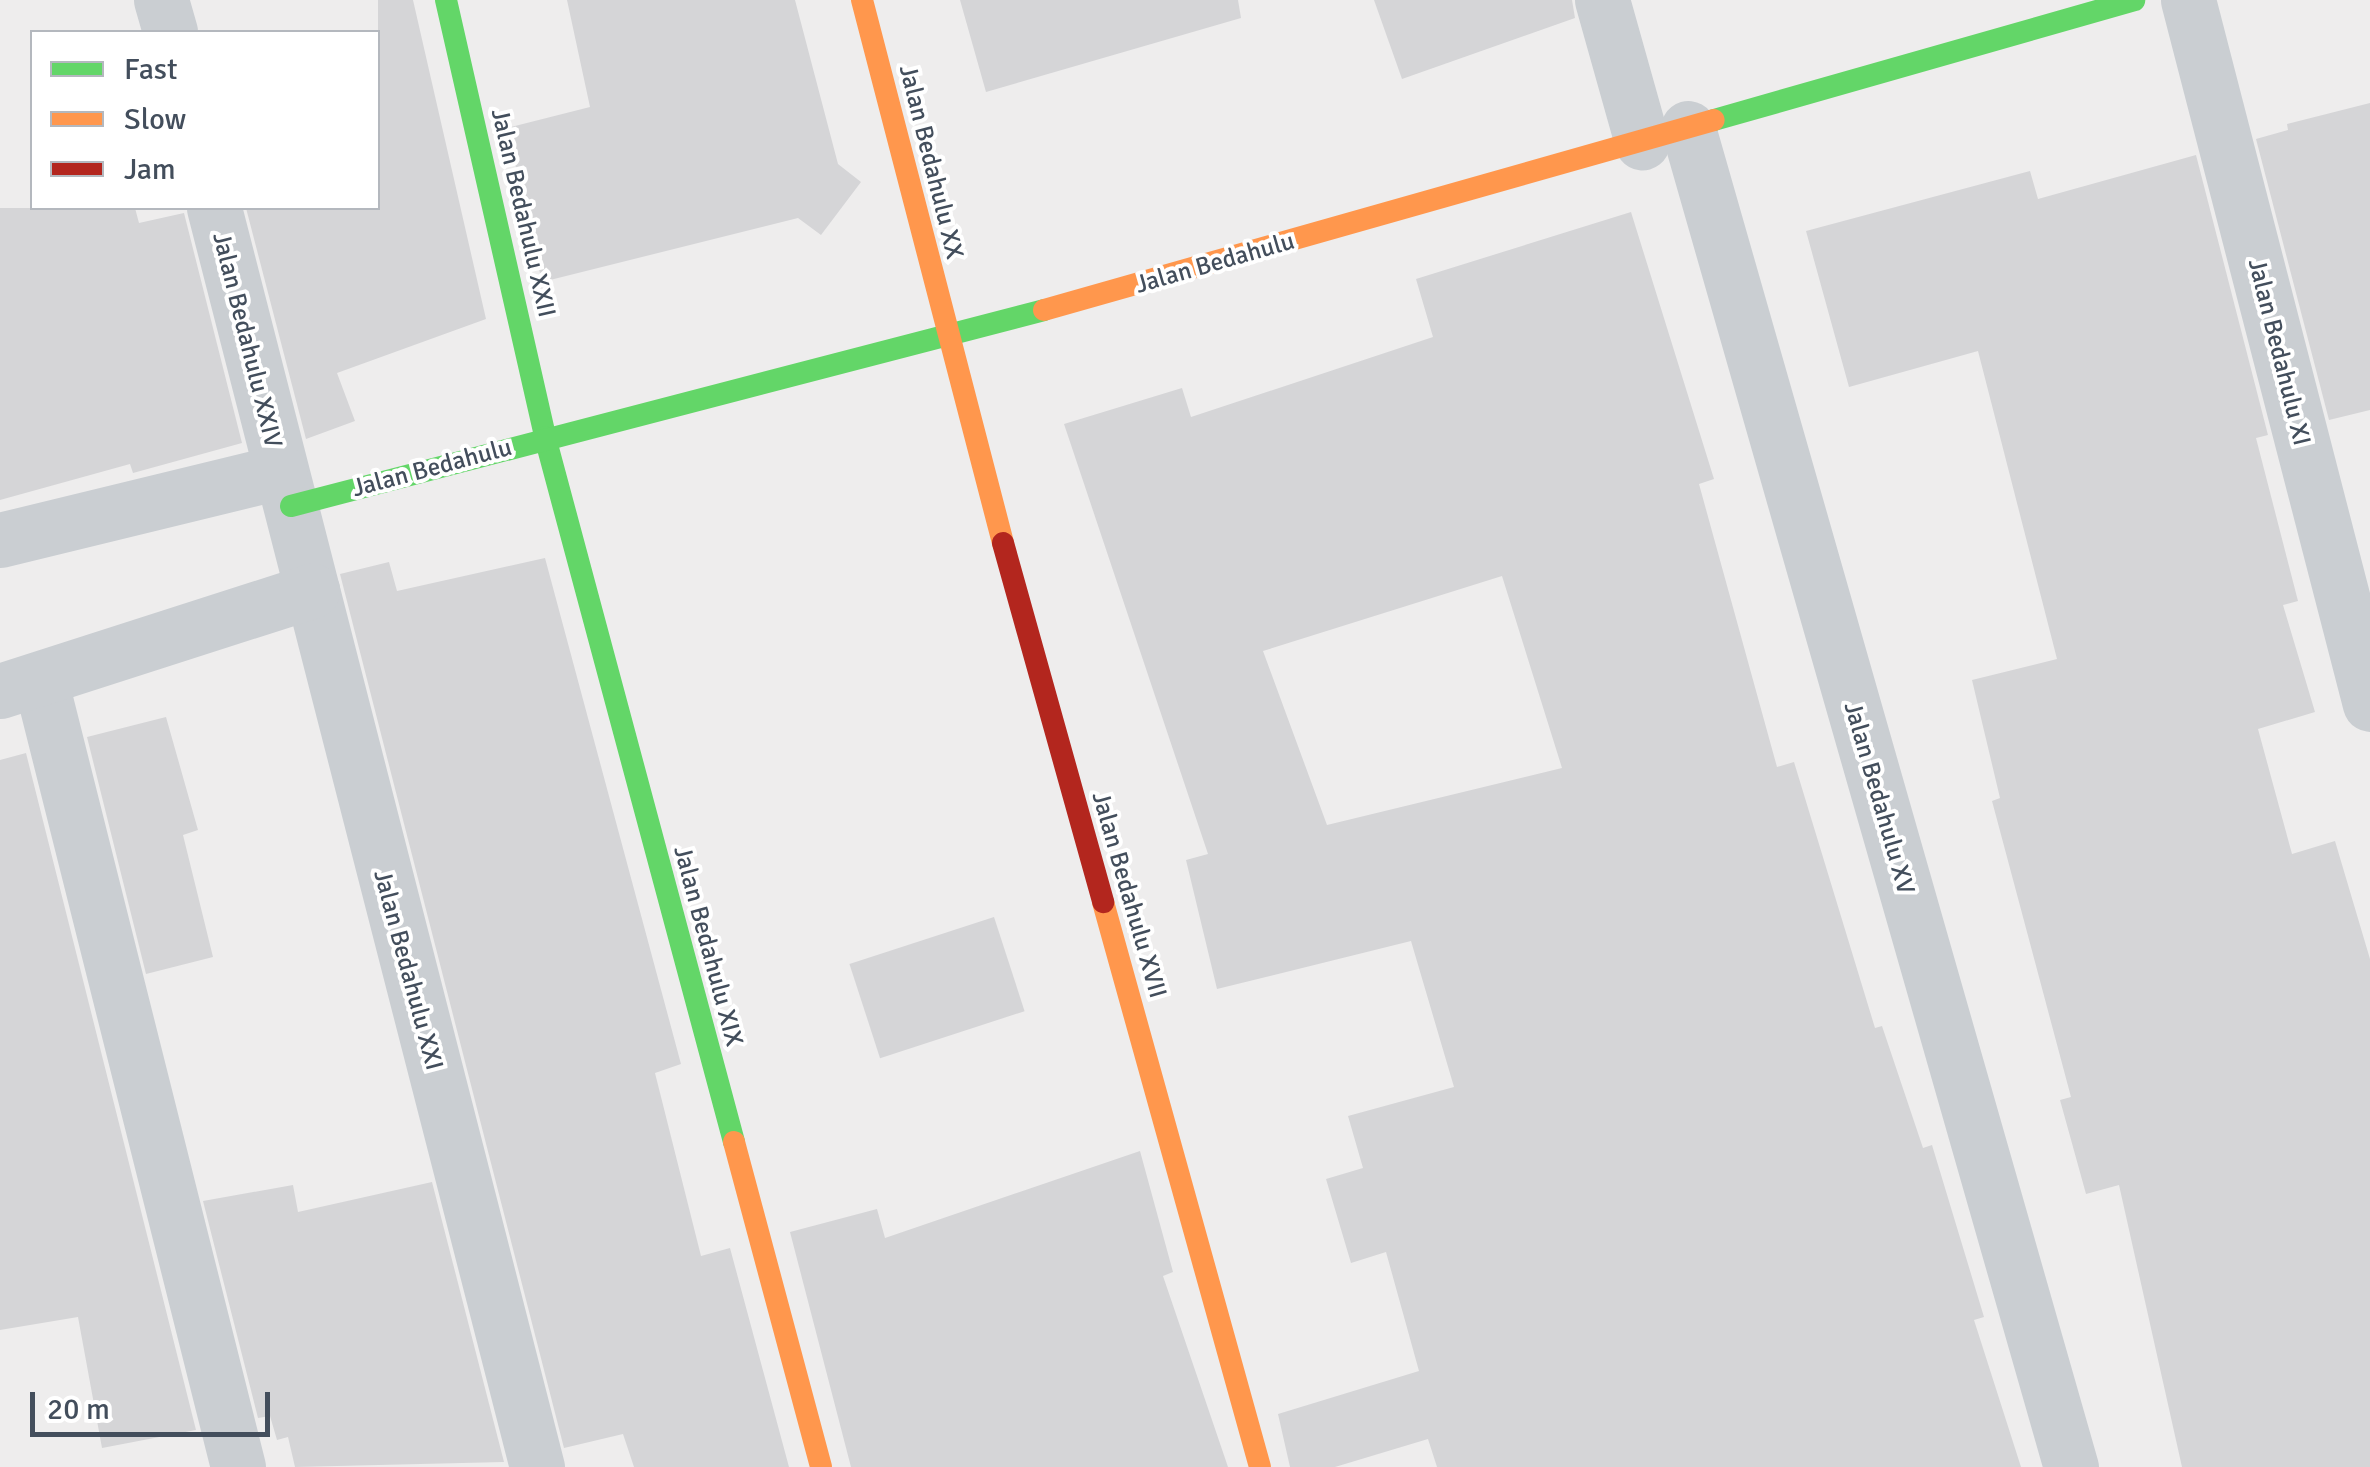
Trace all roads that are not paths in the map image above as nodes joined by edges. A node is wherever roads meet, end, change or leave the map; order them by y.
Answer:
1 (161, 0) edge
2 (446, 0) edge
3 (862, 0) edge
4 (1602, 0) edge
5 (2134, 0) edge
6 (2188, 0) edge
7 (169, 30) edge
8 (1665, 135) junction
9 (215, 210) edge
10 (946, 338) junction
11 (546, 438) junction
12 (286, 489) junction
13 (0, 540) edge
14 (312, 591) junction
15 (21, 687) edge
16 (2370, 704) edge
17 (238, 1467) edge
18 (537, 1467) edge
19 (821, 1467) edge
20 (1260, 1467) edge
21 (2071, 1467) edge

1 - 7 street
2 - 11 street, Jalan Bedahulu XXII
3 - 10 street, Jalan Bedahulu XX
4 - 8 street, Jalan Bedahulu XV
5 - 8 street, Jalan Bedahulu
6 - 16 street, Jalan Bedahulu XI
8 - 10 street, Jalan Bedahulu
8 - 21 street, Jalan Bedahulu XV
9 - 12 street, Jalan Bedahulu XXIV
10 - 11 street, Jalan Bedahulu
10 - 20 street, Jalan Bedahulu XVII
11 - 12 street, Jalan Bedahulu
11 - 19 street, Jalan Bedahulu XIX
12 - 13 street, Jalan Bedahulu
12 - 14 street, Jalan Bedahulu XXI
14 - 15 street
14 - 18 street, Jalan Bedahulu XXI
15 - 17 street

